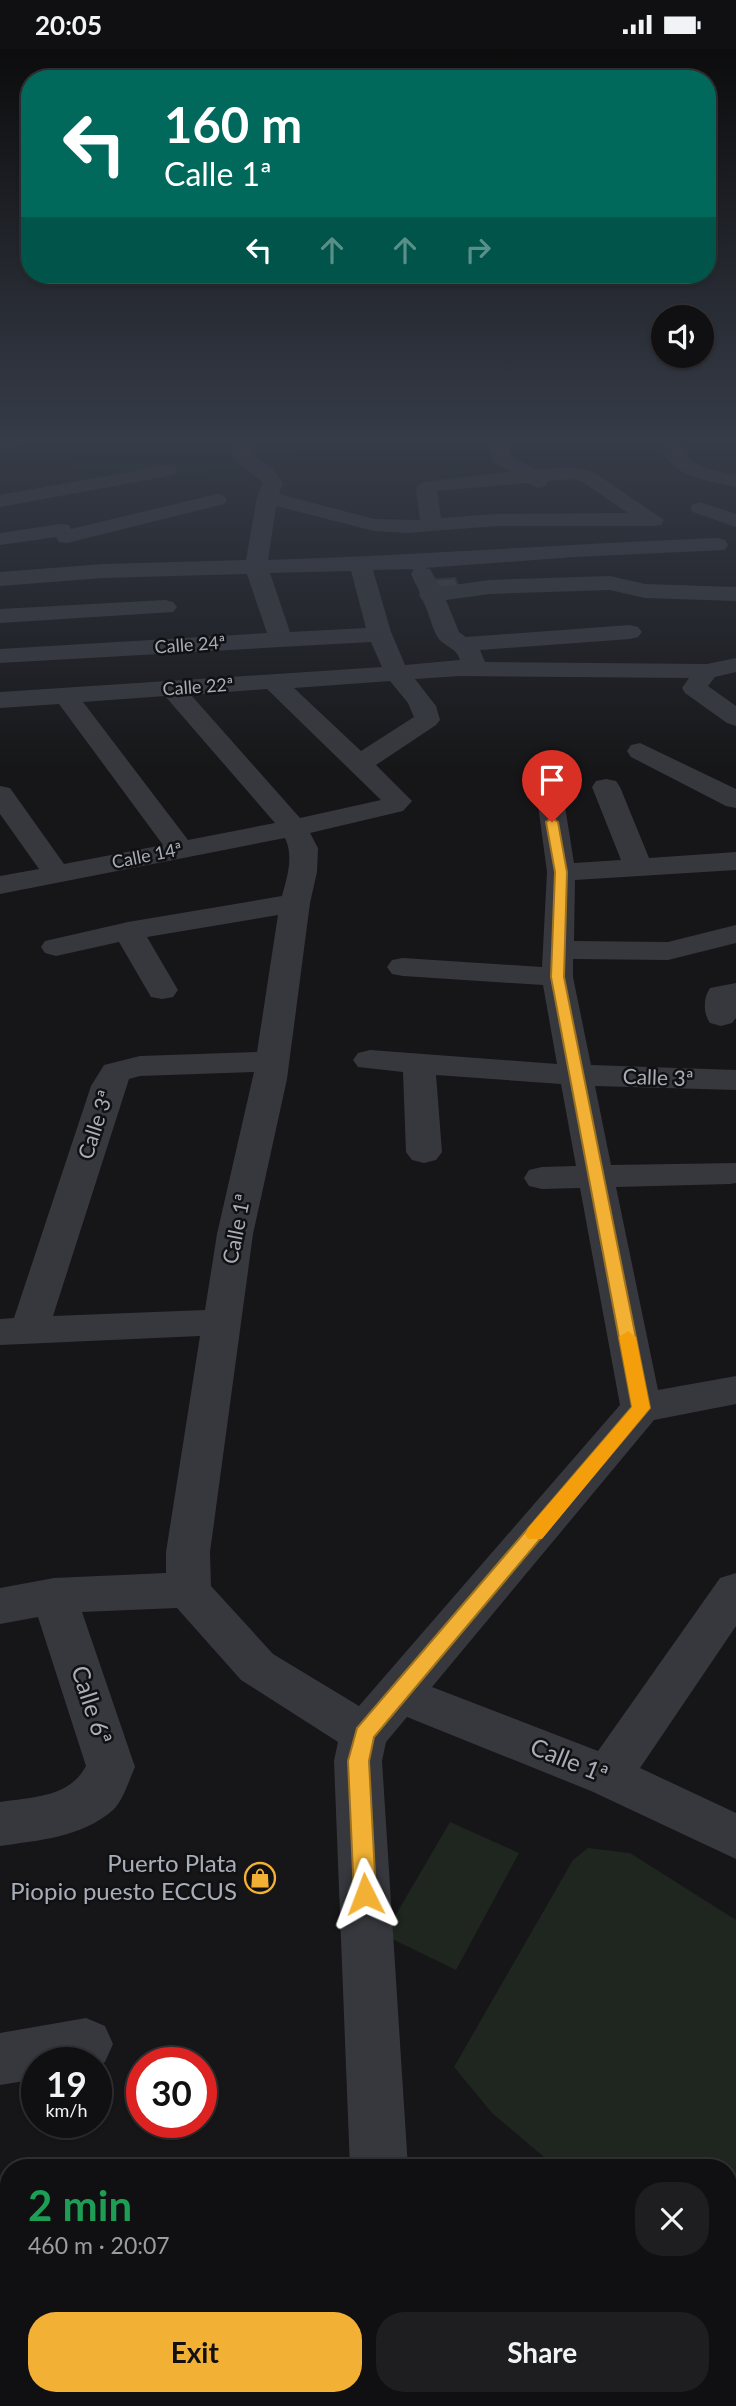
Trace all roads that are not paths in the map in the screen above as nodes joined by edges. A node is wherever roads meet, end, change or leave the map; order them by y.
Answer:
1 (85, 553) edge
2 (258, 553) edge
3 (415, 553) edge
4 (536, 553) edge
5 (418, 562) junction
6 (360, 563) junction
7 (256, 566) junction
8 (165, 569) junction
9 (103, 571) junction
10 (0, 579) edge
11 (736, 594) edge
12 (430, 595) junction
13 (165, 607) junction
14 (468, 614) dead end
15 (0, 616) edge
16 (443, 616) junction
17 (630, 632) dead end
18 (379, 634) junction
19 (281, 639) junction
20 (464, 644) junction
21 (177, 646) junction
22 (0, 656) edge
23 (736, 665) edge
24 (460, 669) junction
25 (707, 671) junction
26 (397, 674) junction
27 (274, 682) junction
28 (172, 689) junction
29 (66, 696) junction
30 (0, 700) edge
31 (736, 719) edge
32 (640, 751) dead end
33 (360, 763) junction
34 (547, 775) dead end
35 (606, 787) dead end
36 (0, 794) edge
37 (734, 797) edge
38 (294, 828) junction
39 (181, 850) junction
40 (736, 861) edge
41 (638, 867) junction
42 (561, 872) junction
43 (57, 874) junction
44 (0, 885) edge
45 (295, 903) junction
46 (128, 931) junction
47 (736, 934) edge
48 (57, 947) dead end
49 (557, 963) junction
50 (403, 967) dead end
51 (162, 990) dead end
52 (370, 1060) dead end
53 (272, 1061) junction
54 (419, 1065) junction
55 (577, 1075) junction
56 (736, 1080) edge
57 (424, 1152) dead end
58 (730, 1173) dead end
59 (542, 1178) dead end
60 (597, 1179) junction
61 (221, 1322) junction
62 (15, 1331) edge
63 (736, 1390) edge
64 (641, 1408) junction
65 (736, 1590) edge
66 (189, 1591) junction
67 (54, 1596) junction
68 (0, 1606) edge
69 (399, 1694) junction
70 (365, 1734) junction
71 (608, 1776) junction
72 (0, 1824) edge
73 (736, 1837) edge
74 (86, 2044) dead end
75 (0, 2059) edge
76 (379, 2159) edge

1 - 9 street
2 - 7 street
3 - 5 street
4 - 5 street
5 - 6 street
5 - 12 street
6 - 7 street
6 - 18 street
7 - 8 street
7 - 19 street
8 - 9 street
8 - 13 street
9 - 10 street
11 - 12 street
12 - 16 street
13 - 15 street
13 - 21 street
14 - 16 street
16 - 20 street
17 - 20 street
18 - 19 street, Calle 24ª
18 - 26 street
19 - 21 street, Calle 24ª
20 - 24 street
21 - 22 street, Calle 24ª
23 - 25 street, Calle 22ª
24 - 25 street, Calle 22ª
24 - 26 street, Calle 22ª
25 - 31 street
26 - 27 street, Calle 22ª
26 - 33 street
27 - 28 street, Calle 22ª
27 - 33 street
28 - 29 street, Calle 22ª
28 - 38 street, Calle 1ª
29 - 30 street, Calle 22ª
29 - 39 street
32 - 37 street
33 - 38 street, Calle 14ª
34 - 42 street
35 - 41 street
36 - 43 street
38 - 39 street, Calle 14ª
38 - 45 street, Calle 1ª
39 - 43 street, Calle 14ª
40 - 41 street
41 - 42 street
42 - 49 street
43 - 44 street, Calle 14ª
45 - 46 street
45 - 53 street, Calle 1ª
46 - 48 street
46 - 51 street
47 - 49 street
49 - 50 street
49 - 55 street
52 - 54 street, Calle 3ª
53 - 61 street, Calle 1ª
53 - 62 street, Calle 3ª
54 - 55 street, Calle 3ª
54 - 57 street
55 - 56 street, Calle 3ª
55 - 60 street
58 - 60 street
59 - 60 street
60 - 64 street
61 - 62 street
61 - 66 street, Calle 1ª
63 - 64 street
64 - 69 street
65 - 71 street
66 - 67 street
66 - 70 street
67 - 68 street
67 - 72 street, Calle 6ª
69 - 70 street
69 - 71 street, Calle 1ª
70 - 76 street
71 - 73 street, Calle 1ª
74 - 75 street

